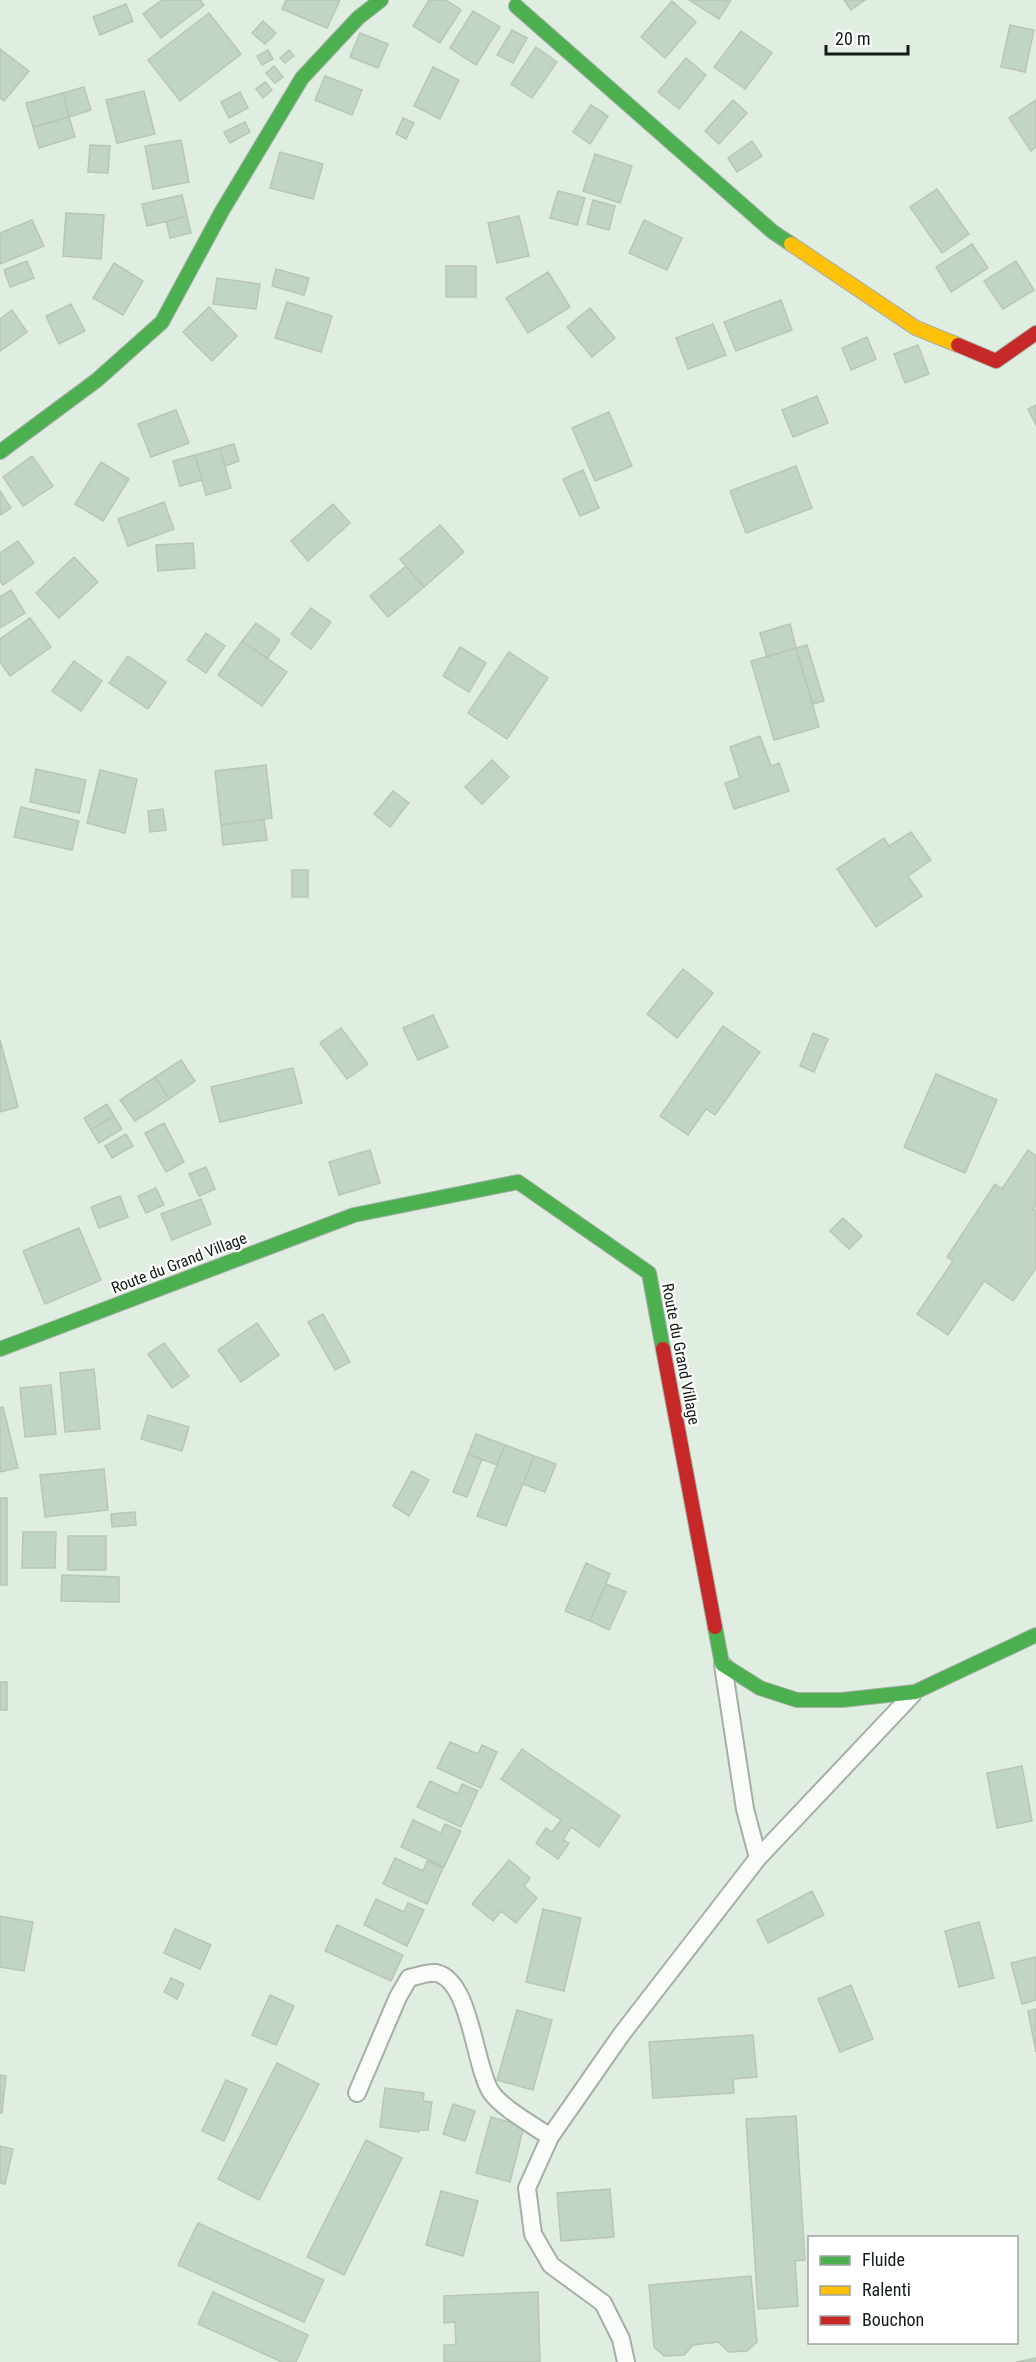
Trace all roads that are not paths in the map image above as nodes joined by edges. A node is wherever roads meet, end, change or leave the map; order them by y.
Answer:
1 (381, 0) edge
2 (516, 6) dead end
3 (1036, 333) edge
4 (0, 452) edge
5 (0, 1349) edge
6 (1036, 1635) edge
7 (723, 1664) junction
8 (915, 1692) junction
9 (758, 1858) junction
10 (357, 2093) dead end
11 (550, 2137) junction
12 (626, 2362) edge

1 - 4 street
2 - 3 street
5 - 7 street, Route du Grand Village
6 - 8 street
7 - 8 street
7 - 9 lane
8 - 9 lane
9 - 11 lane
10 - 11 lane
11 - 12 lane

